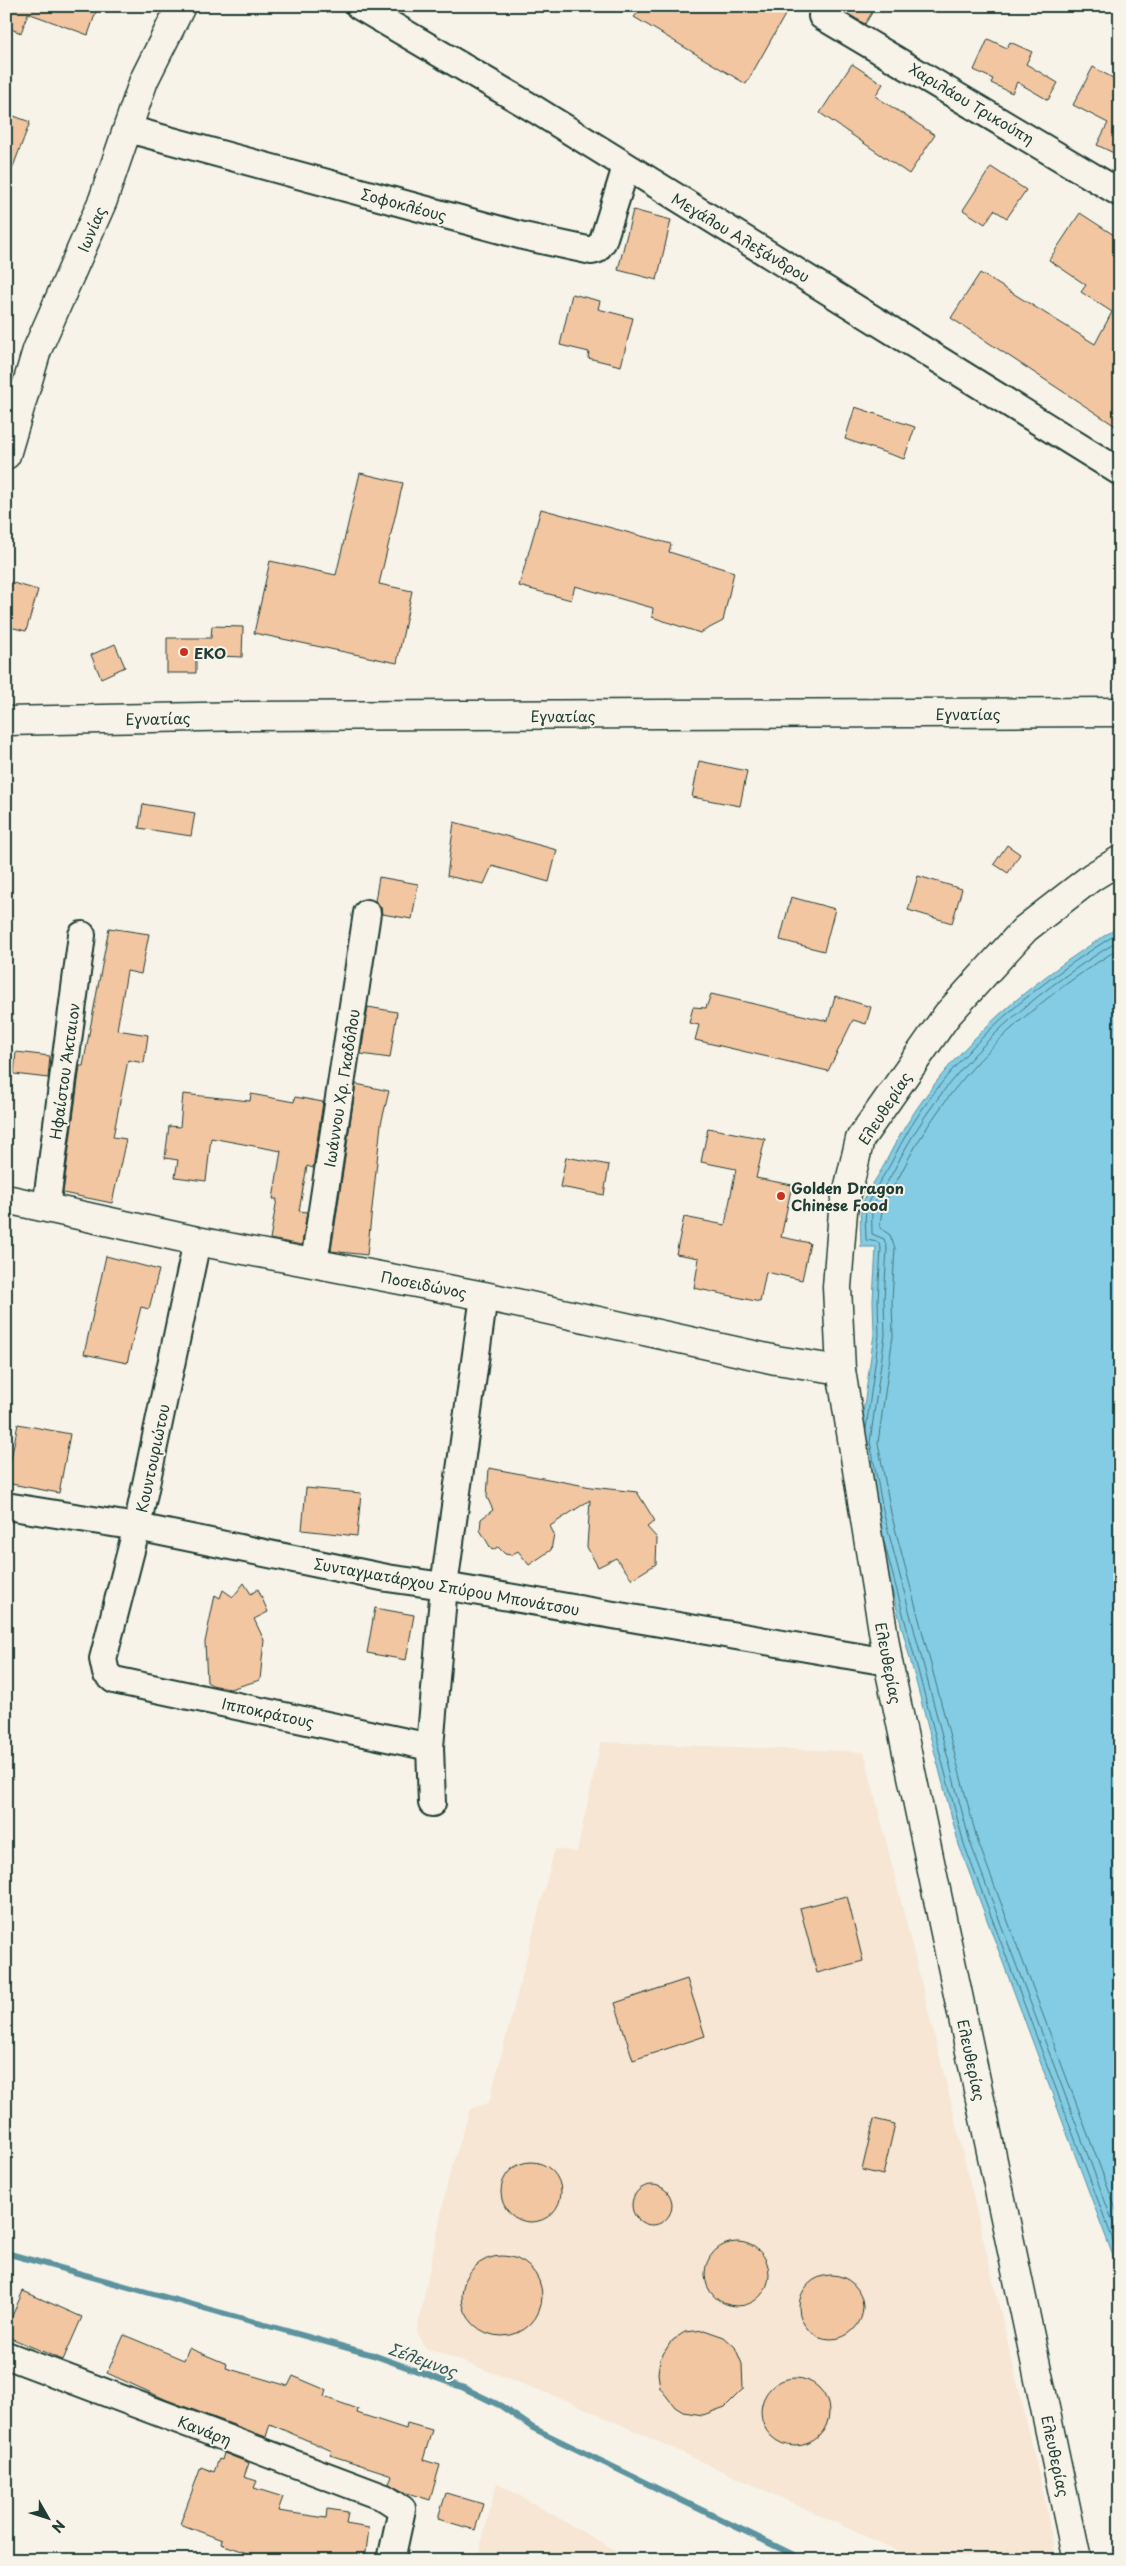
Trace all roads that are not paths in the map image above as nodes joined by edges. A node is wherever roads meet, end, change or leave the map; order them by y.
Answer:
1 (181, 6) edge
2 (359, 6) edge
3 (822, 16) dead end
4 (128, 129) junction
5 (626, 167) junction
6 (1120, 193) edge
7 (6, 455) edge
8 (1120, 472) edge
9 (1120, 712) edge
10 (6, 721) edge
11 (1120, 860) edge
12 (367, 913) dead end
13 (82, 935) dead end
14 (6, 1199) edge
15 (46, 1208) junction
16 (197, 1241) junction
17 (314, 1263) junction
18 (484, 1296) junction
19 (841, 1370) junction
20 (6, 1506) edge
21 (138, 1527) junction
22 (444, 1586) junction
23 (888, 1662) junction
24 (106, 1674) joint
25 (430, 1747) junction
26 (432, 1804) dead end
27 (6, 2355) edge
28 (391, 2560) edge
29 (1078, 2560) edge

1 - 4 street, Ιωνίας
2 - 5 street, Μεγάλου Αλεξάνδρου
3 - 6 street, Χαριλάου Τρικούπη
4 - 5 street, Σοφοκλέους
4 - 7 street, Ιωνίας
5 - 8 street, Μεγάλου Αλεξάνδρου
9 - 10 street, Εγνατίας
11 - 19 street, Ελευθερίας
12 - 17 street, Ιωάννου Χρ. Γκαδόλου
13 - 15 street, Ηφαίστου Άκταιον
14 - 15 street, Ποσειδώνος
15 - 16 street, Ποσειδώνος
16 - 17 street, Ποσειδώνος
16 - 21 street, Κουντουριώτου
17 - 18 street, Ποσειδώνος
18 - 19 street, Ποσειδώνος
18 - 22 street
19 - 23 street, Ελευθερίας
20 - 21 street, Συνταγματάρχου Σπύρου Μπονάτσου
21 - 22 street, Συνταγματάρχου Σπύρου Μπονάτσου
21 - 24 street, Κουντουριώτου
22 - 23 street, Συνταγματάρχου Σπύρου Μπονάτσου
22 - 25 street
23 - 29 street, Ελευθερίας
24 - 25 street, Ιπποκράτους
25 - 26 street
27 - 28 street, Κανάρη

